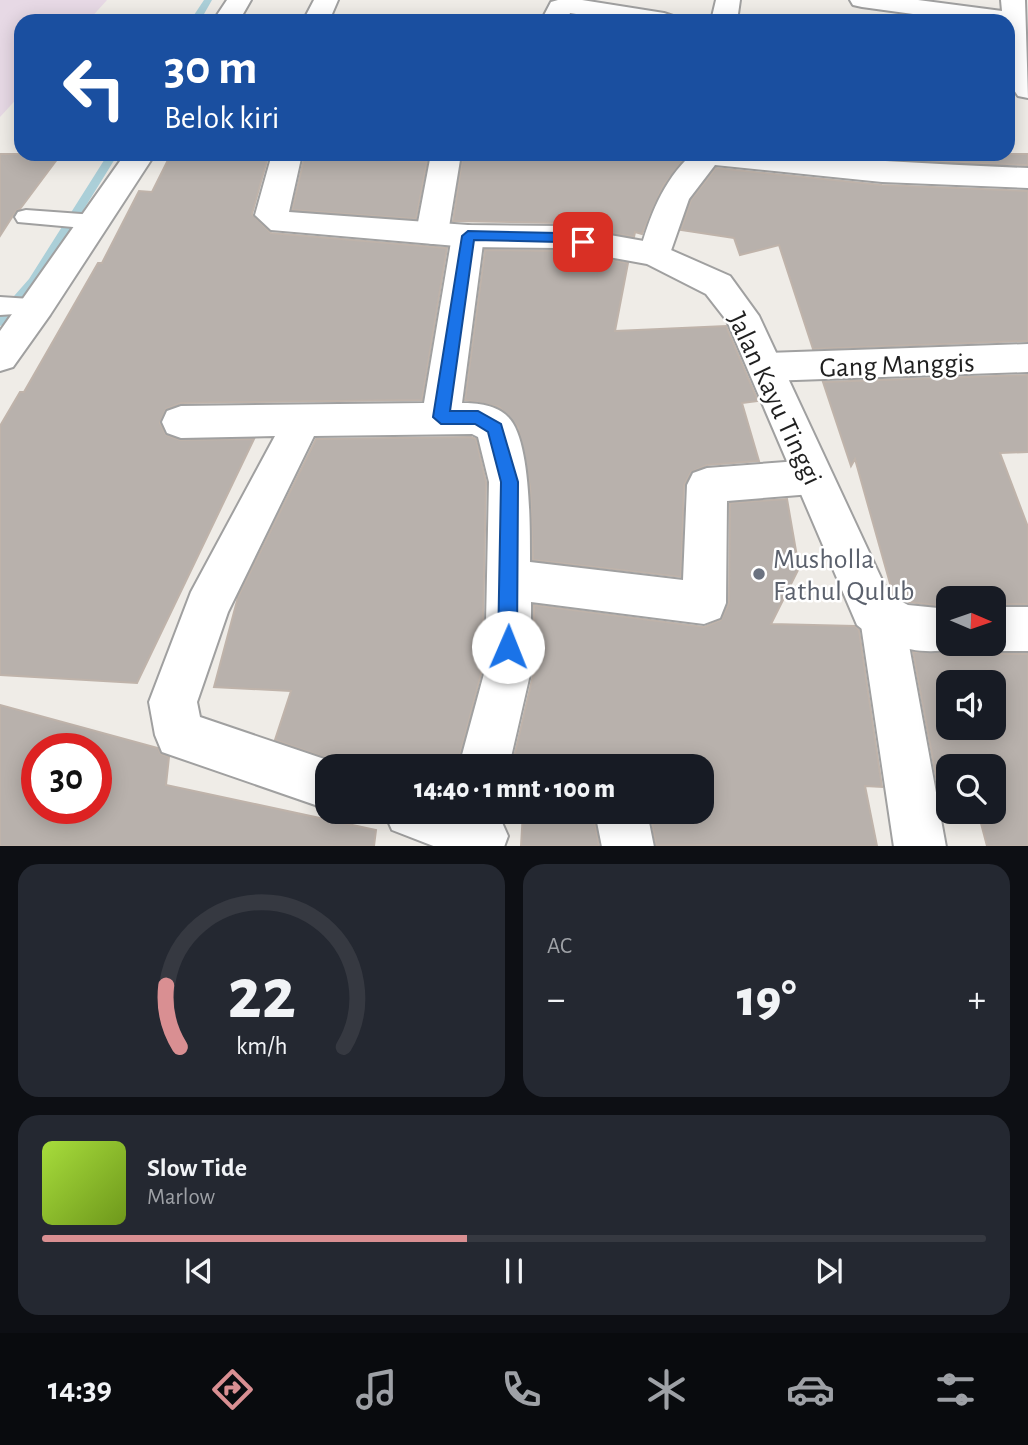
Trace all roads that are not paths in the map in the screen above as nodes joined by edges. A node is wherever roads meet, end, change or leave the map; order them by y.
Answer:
1 (863, 0) edge
2 (557, 14) edge
3 (622, 14) edge
4 (1019, 14) edge
5 (1028, 90) edge
6 (134, 161) edge
7 (286, 161) edge
8 (445, 161) edge
9 (701, 161) edge
10 (843, 161) edge
11 (881, 163) edge
12 (1028, 178) edge
13 (34, 218) dead end
14 (85, 222) junction
15 (432, 233) junction
16 (468, 236) junction
17 (655, 254) junction
18 (19, 306) edge
19 (0, 357) edge
20 (1028, 358) edge
21 (767, 368) junction
22 (441, 417) junction
23 (304, 418) junction
24 (181, 422) dead end
25 (812, 477) junction
26 (509, 579) junction
27 (882, 618) junction
28 (936, 628) edge
29 (1006, 629) edge
30 (1028, 629) edge
31 (493, 754) edge
32 (315, 780) edge
33 (623, 824) edge
34 (628, 846) edge
35 (920, 846) edge

1 - 4 street
2 - 3 street
4 - 5 street
6 - 14 street
7 - 15 street, Jalan Kayu Tinggi
8 - 15 street
9 - 17 street
10 - 11 street
11 - 12 street
13 - 14 lane
14 - 18 street
15 - 16 street, Jalan Kayu Tinggi
16 - 17 street, Jalan Kayu Tinggi
16 - 22 street
17 - 21 street, Jalan Kayu Tinggi
18 - 19 street
20 - 21 street, Gang Manggis
21 - 25 street, Jalan Kayu Tinggi
22 - 23 street
22 - 26 street
23 - 24 street
23 - 32 street
25 - 26 street
25 - 27 street, Jalan Kayu Tinggi
26 - 31 street
27 - 28 street
27 - 35 street
29 - 30 street
33 - 34 street

